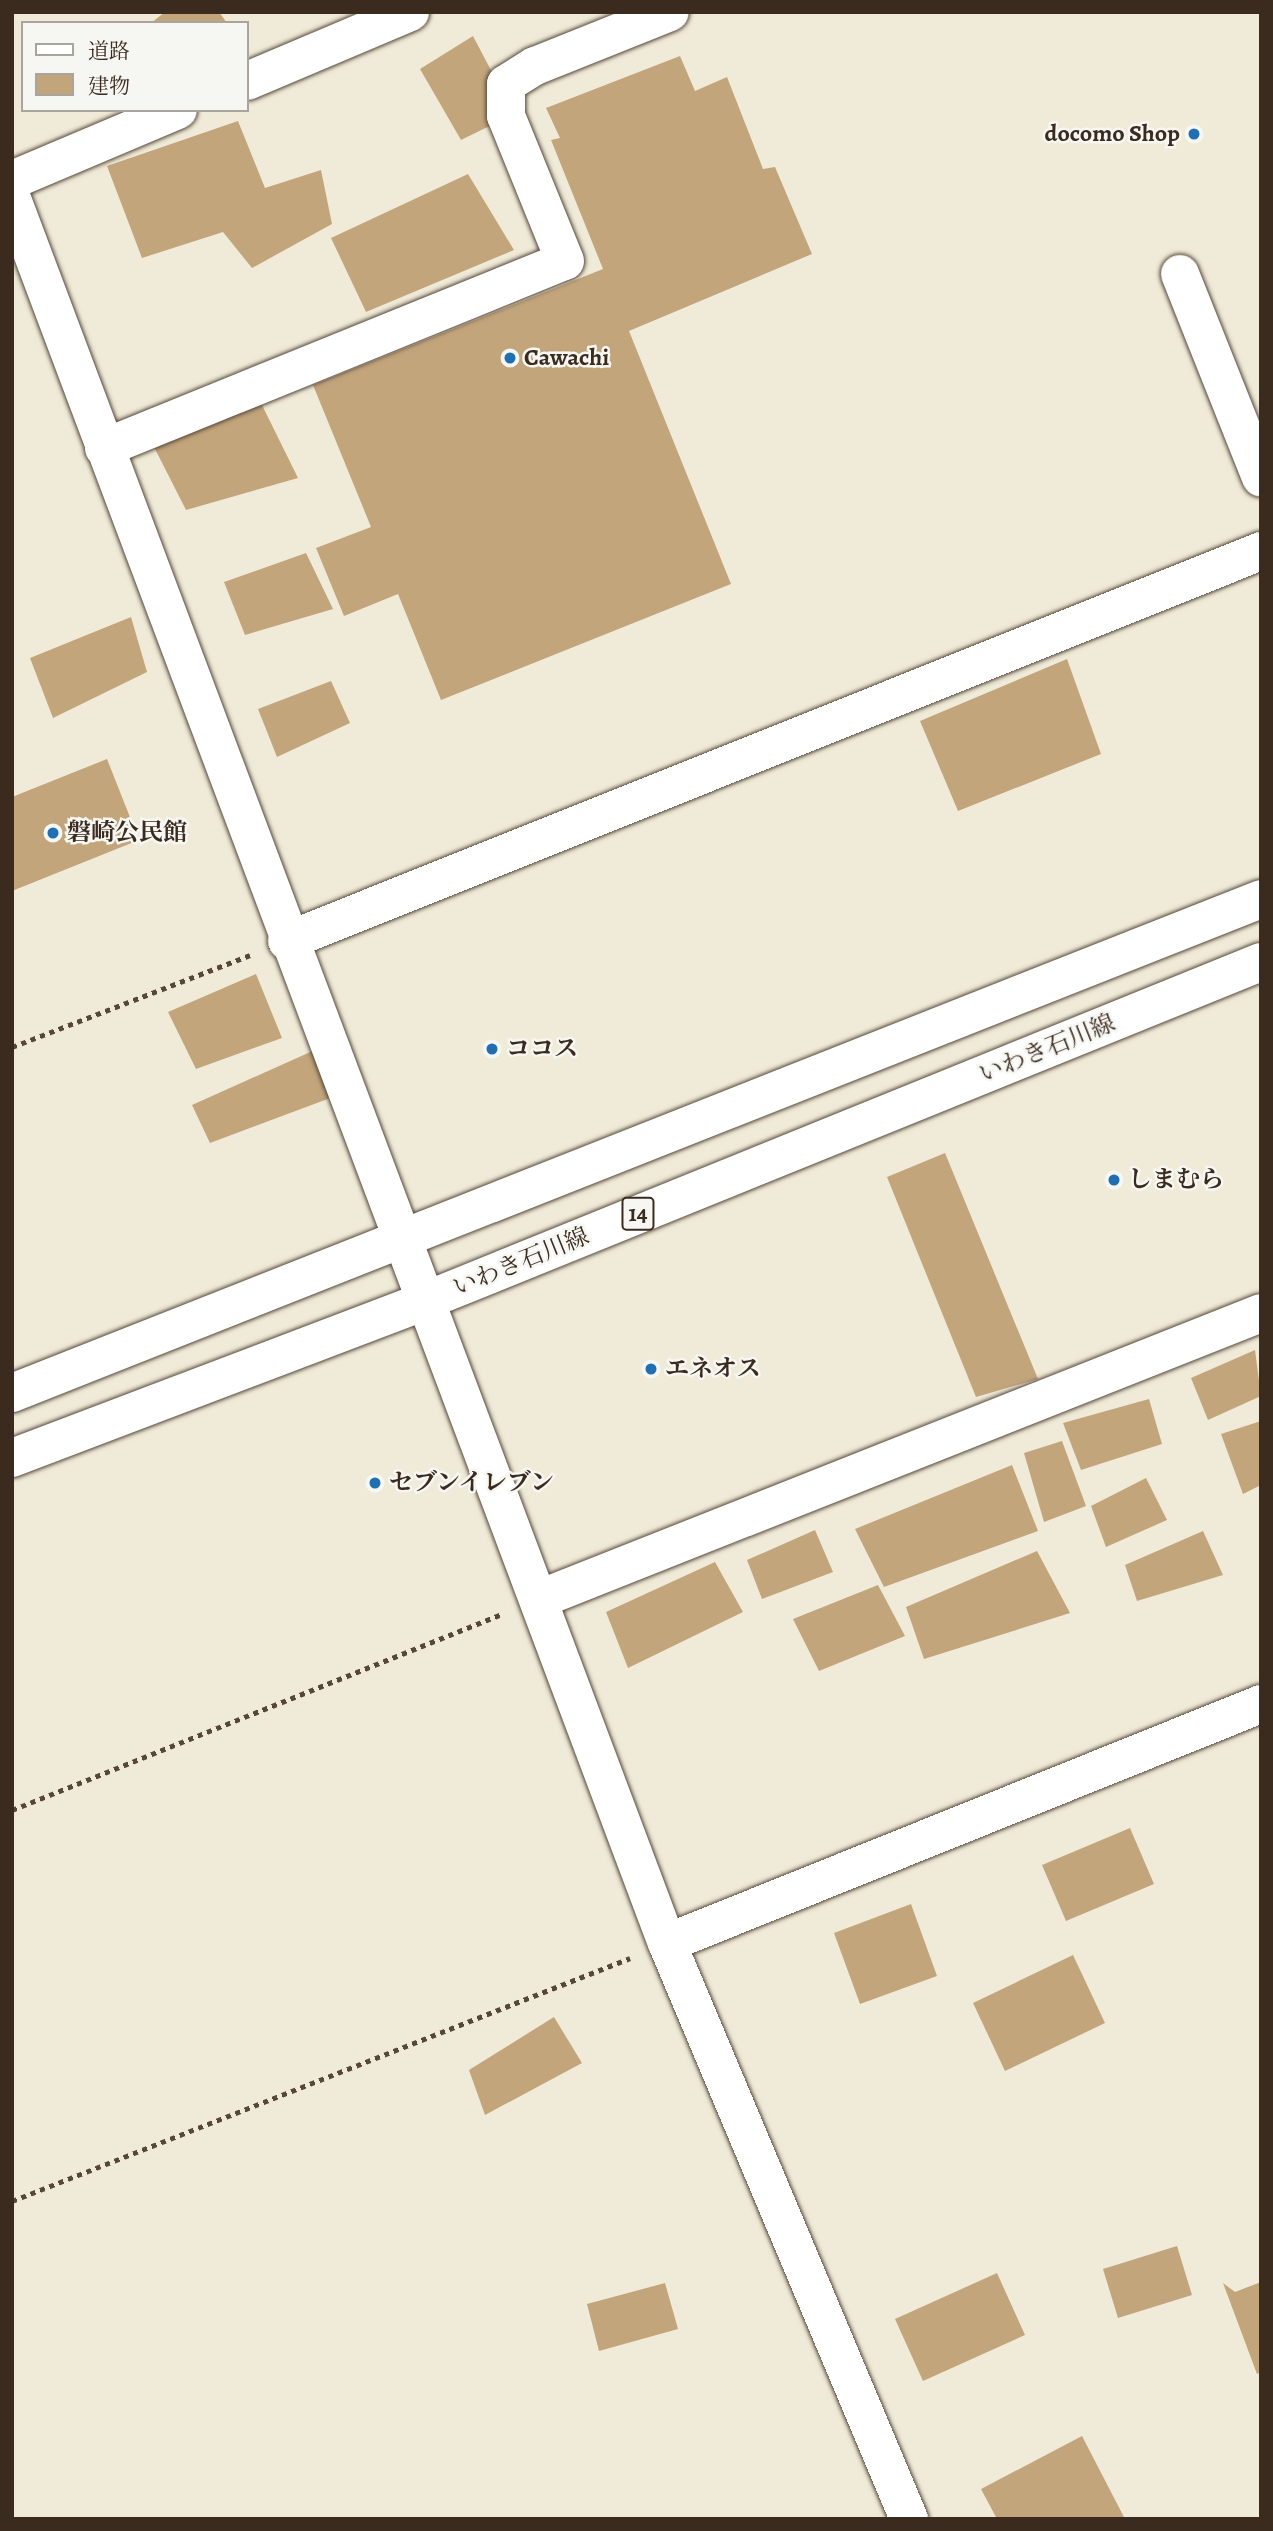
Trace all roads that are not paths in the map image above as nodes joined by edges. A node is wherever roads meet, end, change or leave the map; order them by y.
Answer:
1 (411, 12) edge
2 (670, 12) edge
3 (248, 81) edge
4 (172, 112) edge
5 (12, 180) edge
6 (12, 199) edge
7 (1180, 274) dead end
8 (104, 448) junction
9 (1261, 478) edge
10 (1261, 551) edge
11 (1261, 899) edge
12 (288, 941) junction
13 (1261, 962) edge
14 (402, 1238) junction
15 (427, 1300) junction
16 (1261, 1313) edge
17 (12, 1393) edge
18 (12, 1458) edge
19 (542, 1598) junction
20 (1261, 1704) edge
21 (667, 1943) junction
22 (909, 2519) edge

1 - 3 street
2 - 8 street
4 - 5 street
6 - 8 street
7 - 9 street
8 - 12 street
10 - 12 street
11 - 14 street
12 - 14 street
13 - 15 street, いわき石川線 / 14
14 - 15 street
14 - 17 street
15 - 18 street, いわき石川線 / 14
15 - 19 street
16 - 19 street
19 - 21 street
20 - 21 street
21 - 22 street

